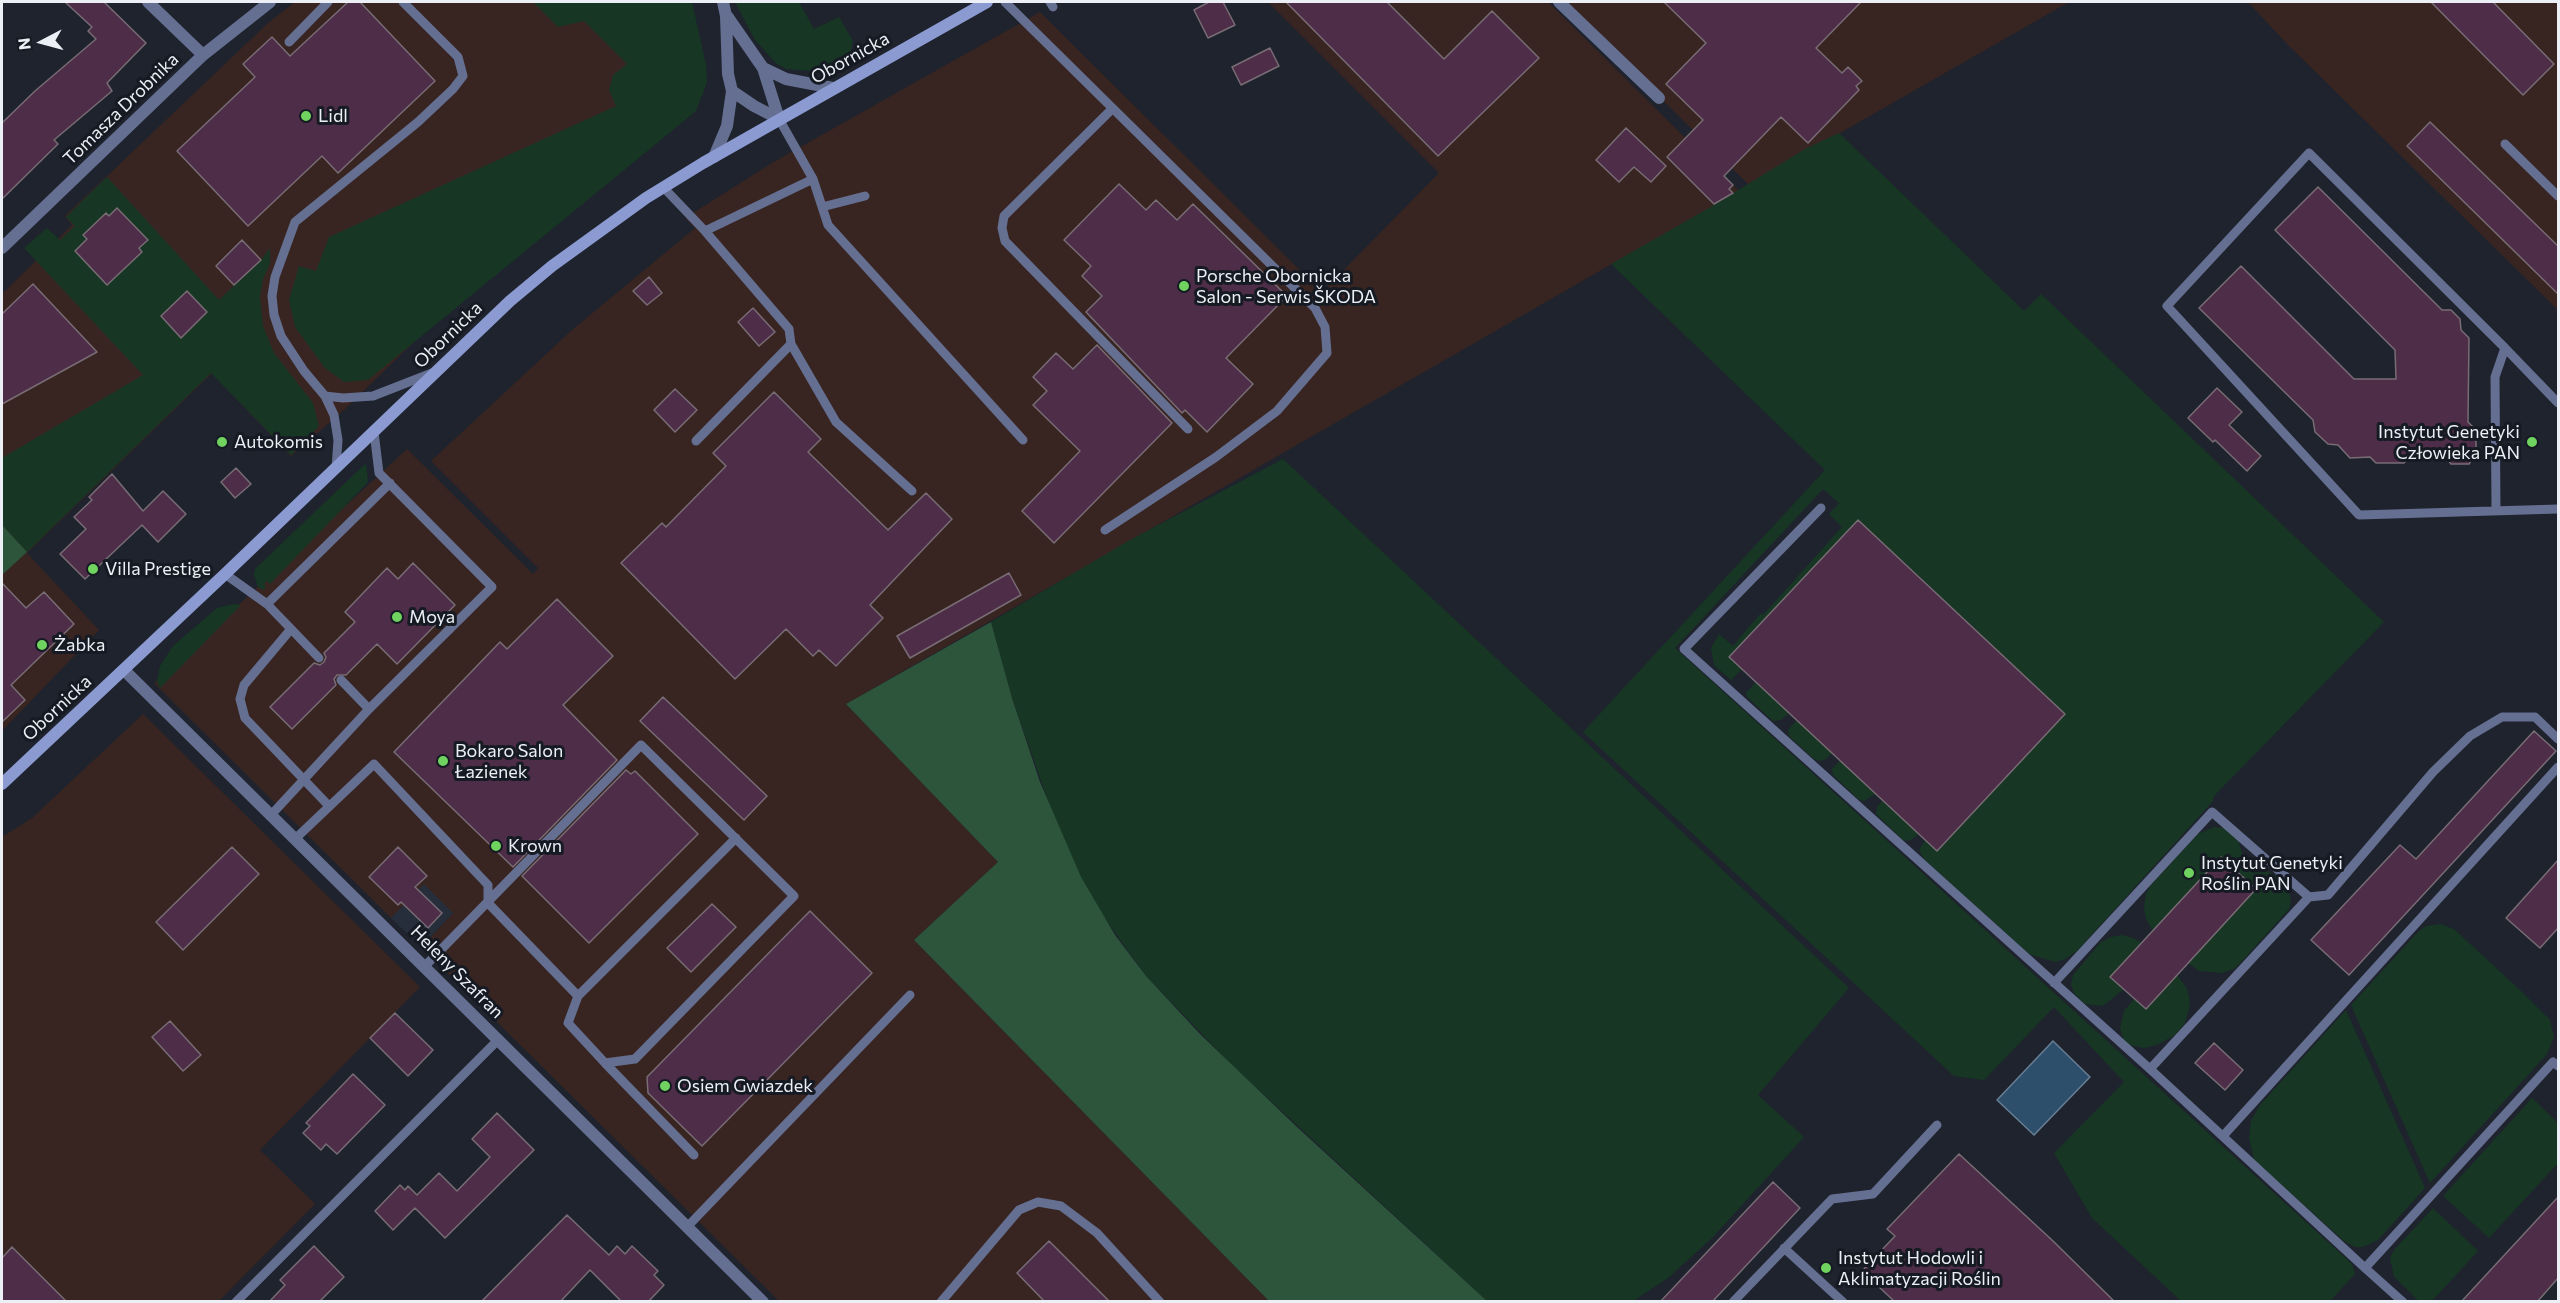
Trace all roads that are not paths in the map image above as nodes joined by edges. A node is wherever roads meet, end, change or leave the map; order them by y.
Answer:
1 (148, 2) edge
2 (270, 2) edge
3 (328, 2) edge
4 (403, 2) edge
5 (723, 2) edge
6 (987, 2) edge
7 (1005, 2) edge
8 (1559, 2) edge
9 (726, 16) junction
10 (289, 42) dead end
11 (203, 55) junction
12 (764, 68) junction
13 (833, 88) junction
14 (732, 91) junction
15 (1659, 98) dead end
16 (1112, 109) junction
17 (779, 119) junction
18 (2505, 144) dead end
19 (714, 157) junction
20 (813, 179) junction
21 (664, 188) junction
22 (865, 196) dead end
23 (2559, 196) edge
24 (822, 207) junction
25 (705, 231) junction
26 (2, 248) edge
27 (790, 344) junction
28 (2505, 348) junction
29 (434, 373) junction
30 (325, 396) junction
31 (2559, 403) edge
32 (1188, 429) dead end
33 (374, 432) junction
34 (1023, 440) dead end
35 (696, 441) dead end
36 (336, 468) junction
37 (390, 483) junction
38 (912, 491) dead end
39 (1821, 508) dead end
40 (2559, 509) edge
41 (2496, 511) junction
42 (1105, 530) dead end
43 (225, 574) junction
44 (267, 604) junction
45 (291, 629) junction
46 (319, 658) dead end
47 (124, 670) junction
48 (341, 680) dead end
49 (369, 709) junction
50 (2559, 739) edge
51 (2559, 767) edge
52 (304, 778) junction
53 (2, 783) edge
54 (329, 806) junction
55 (271, 815) junction
56 (736, 838) junction
57 (295, 839) junction
58 (2309, 897) junction
59 (488, 903) junction
60 (424, 966) junction
61 (2054, 983) junction
62 (910, 995) dead end
63 (578, 996) junction
64 (499, 1040) junction
65 (604, 1063) junction
66 (2559, 1066) edge
67 (2150, 1069) junction
68 (1937, 1125) dead end
69 (2223, 1136) junction
70 (694, 1155) dead end
71 (688, 1226) junction
72 (1784, 1248) junction
73 (2365, 1268) junction
74 (236, 1302) edge
75 (763, 1302) edge
76 (941, 1302) edge
77 (1160, 1302) edge
78 (1733, 1302) edge
79 (1843, 1302) edge
80 (2403, 1302) edge

1 - 11 street
2 - 11 street, Tomasza Drobnika
3 - 10 lane
4 - 30 lane
5 - 9 street
6 - 13 main road, Obornicka
7 - 16 lane
8 - 15 street
9 - 12 street
9 - 14 street
11 - 26 street, Tomasza Drobnika
12 - 13 street
12 - 17 street
13 - 17 main road, Obornicka
14 - 17 street
14 - 19 street
16 - 32 lane
16 - 42 lane
17 - 19 main road, Obornicka
17 - 20 lane
18 - 23 lane
19 - 21 main road, Obornicka
20 - 24 lane
20 - 25 lane
21 - 25 lane
21 - 29 main road, Obornicka
22 - 24 lane
24 - 34 lane
25 - 27 lane
27 - 35 lane
27 - 38 lane
28 - 31 lane
28 - 41 lane
28 - 41 lane
29 - 30 lane
29 - 33 main road, Obornicka
30 - 36 lane
33 - 36 main road, Obornicka
33 - 37 lane
36 - 43 main road, Obornicka
37 - 44 lane
37 - 49 lane
39 - 61 lane
40 - 41 lane
43 - 44 lane
43 - 47 main road, Obornicka
44 - 45 lane
45 - 46 lane
45 - 52 lane
47 - 53 main road, Obornicka
47 - 55 street, Heleny Szafran
48 - 49 lane
49 - 52 lane
50 - 58 lane
51 - 69 lane
52 - 54 lane
52 - 55 lane
54 - 57 lane
54 - 59 lane
55 - 57 street, Heleny Szafran
56 - 59 lane
56 - 63 lane
56 - 65 lane
57 - 60 street, Heleny Szafran
58 - 61 lane
58 - 67 lane
59 - 60 lane
59 - 63 lane
60 - 64 street, Heleny Szafran
61 - 67 lane
62 - 71 lane
63 - 65 lane
64 - 71 street, Heleny Szafran
64 - 74 lane
65 - 70 lane
66 - 73 lane
67 - 69 lane
68 - 72 lane
69 - 73 lane
71 - 75 street, Heleny Szafran
72 - 78 lane
72 - 79 lane
73 - 80 lane
76 - 77 lane

